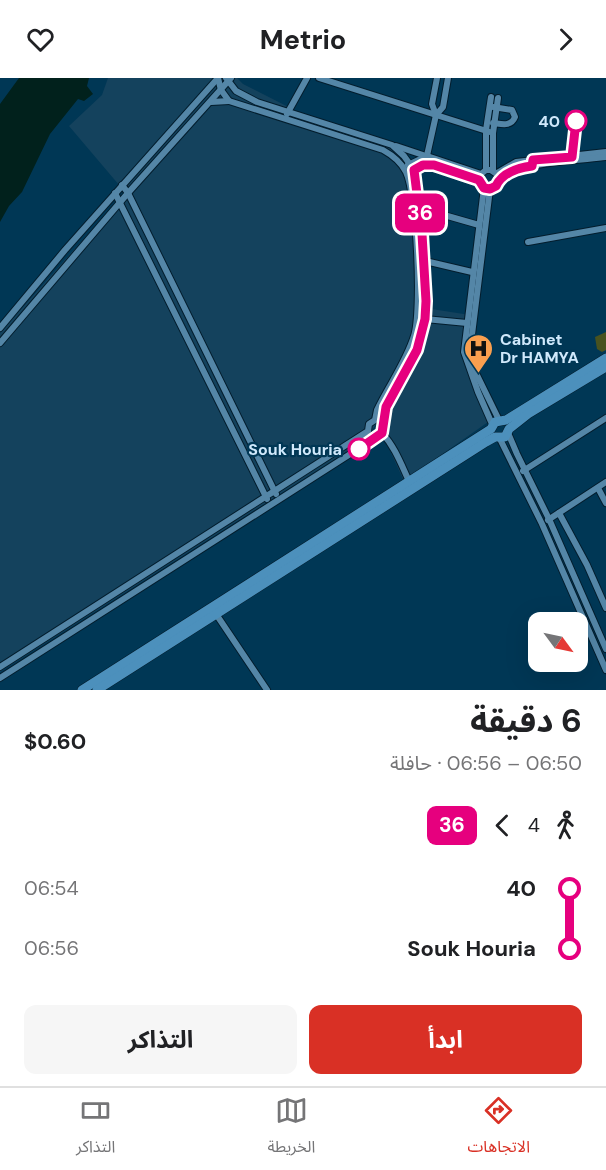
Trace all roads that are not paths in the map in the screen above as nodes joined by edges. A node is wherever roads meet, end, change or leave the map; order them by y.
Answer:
1 (218, 78) edge
2 (307, 78) edge
3 (319, 78) edge
4 (345, 78) edge
5 (437, 78) edge
6 (448, 78) edge
7 (228, 79) edge
8 (346, 86) junction
9 (221, 90) junction
10 (229, 101) junction
11 (211, 102) junction
12 (489, 107) junction
13 (497, 108) junction
14 (436, 115) junction
15 (287, 116) junction
16 (487, 122) junction
17 (495, 123) junction
18 (486, 130) junction
19 (494, 133) junction
20 (392, 145) junction
21 (606, 152) edge
22 (427, 156) junction
23 (606, 157) edge
24 (425, 165) junction
25 (412, 167) junction
26 (405, 171) junction
27 (489, 174) junction
28 (122, 185) junction
29 (487, 188) junction
30 (115, 193) junction
31 (128, 193) junction
32 (120, 202) junction
33 (416, 207) junction
34 (479, 225) junction
35 (606, 228) edge
36 (528, 242) dead end
37 (420, 259) junction
38 (472, 272) junction
39 (425, 319) junction
40 (467, 323) junction
41 (0, 328) edge
42 (0, 344) edge
43 (606, 358) edge
44 (606, 367) edge
45 (221, 384) junction
46 (211, 385) junction
47 (215, 392) junction
48 (606, 418) edge
49 (375, 420) junction
50 (383, 425) junction
51 (500, 429) junction
52 (368, 431) junction
53 (380, 435) junction
54 (525, 470) junction
55 (518, 474) junction
56 (409, 481) junction
57 (606, 483) edge
58 (598, 488) junction
59 (275, 492) junction
60 (266, 497) junction
61 (279, 500) junction
62 (606, 503) edge
63 (270, 506) junction
64 (560, 513) junction
65 (549, 519) junction
66 (542, 524) junction
67 (606, 608) edge
68 (216, 614) junction
69 (606, 627) edge
70 (594, 632) junction
71 (606, 649) edge
72 (0, 667) edge
73 (606, 670) edge
74 (0, 678) edge
75 (82, 690) edge
76 (97, 690) edge
77 (267, 690) edge

1 - 9 street
1 - 28 street
2 - 15 street
3 - 8 street
4 - 8 street
5 - 14 street
6 - 14 street
7 - 9 street
7 - 15 street
8 - 14 street
9 - 10 street
9 - 11 street
10 - 11 street
10 - 15 street
11 - 31 street
12 - 13 street
12 - 13 street
12 - 16 street
13 - 17 street
13 - 17 street
14 - 18 street
14 - 22 street
15 - 20 street
15 - 26 street
16 - 17 street
16 - 18 street
17 - 19 street
18 - 19 street
18 - 27 street
19 - 27 street
20 - 22 street
20 - 25 street
21 - 27 street
22 - 24 street
22 - 25 street
22 - 27 street
23 - 27 street
24 - 25 street
24 - 27 street
25 - 26 street
25 - 33 street
26 - 33 street
27 - 29 street
27 - 29 street
28 - 30 street
28 - 31 street
29 - 34 street
29 - 51 street
30 - 32 street
30 - 41 street
31 - 32 street
31 - 45 street
32 - 42 street
32 - 46 street
33 - 34 street
33 - 37 street
34 - 38 street
35 - 36 street
37 - 38 street
37 - 39 street
37 - 49 street
38 - 40 street
39 - 40 street
39 - 50 street
40 - 51 street
43 - 51 main road
44 - 51 main road
45 - 46 street
45 - 47 street
45 - 59 street
46 - 47 street
47 - 60 street
48 - 54 street
49 - 50 street
49 - 52 street
50 - 53 street
51 - 54 street
51 - 55 street
51 - 56 main road
51 - 68 main road
52 - 53 street
52 - 59 street
53 - 56 street
53 - 61 street
54 - 55 street
54 - 65 street
55 - 66 street
56 - 75 main road
57 - 58 street
58 - 62 street
58 - 64 street
59 - 60 street
59 - 61 street
60 - 63 street
60 - 72 street
61 - 63 street
63 - 74 street
64 - 65 street
64 - 67 street
65 - 66 street
65 - 70 street
66 - 70 street
68 - 76 main road
68 - 77 street
69 - 70 street
70 - 71 street
70 - 73 street

